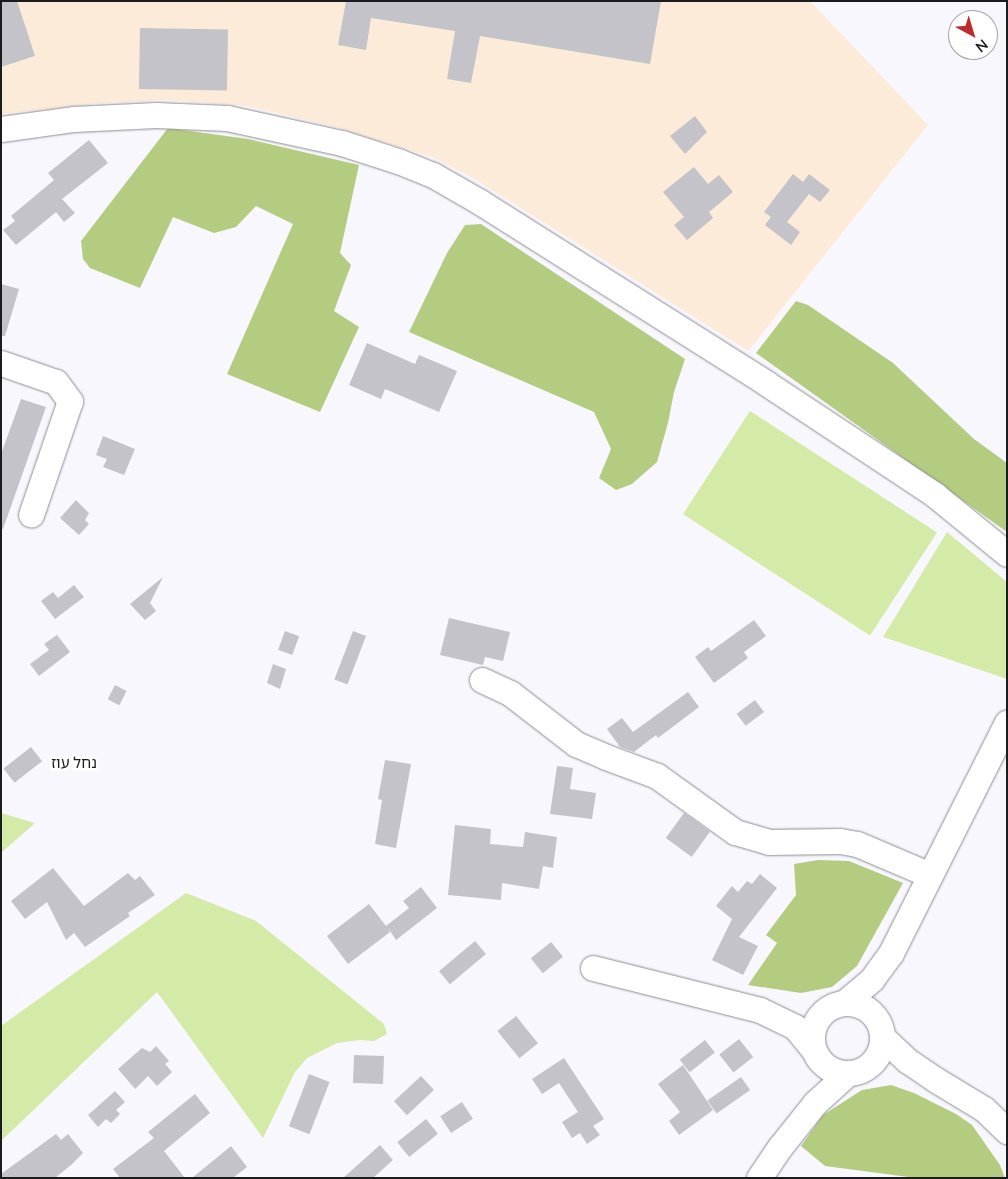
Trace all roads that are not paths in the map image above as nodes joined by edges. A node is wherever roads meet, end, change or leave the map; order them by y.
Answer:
1 (1, 130) edge
2 (1, 363) edge
3 (32, 515) dead end
4 (1007, 554) edge
5 (482, 680) dead end
6 (1007, 722) edge
7 (930, 875) junction
8 (891, 953) junction
9 (594, 968) dead end
10 (837, 1005) junction
11 (760, 1010) junction
12 (881, 1030) junction
13 (814, 1052) junction
14 (856, 1071) junction
15 (936, 1080) junction
16 (1007, 1131) edge
17 (780, 1147) junction
18 (759, 1178) edge

1 - 4 street
2 - 3 street
5 - 7 street
6 - 7 street
7 - 8 street
8 - 10 street
8 - 12 street
9 - 11 street
10 - 11 street
10 - 12 street
10 - 13 street
11 - 13 street
12 - 14 street
12 - 15 street
13 - 14 street
13 - 17 street
14 - 15 street
14 - 17 street
15 - 16 street
17 - 18 street

